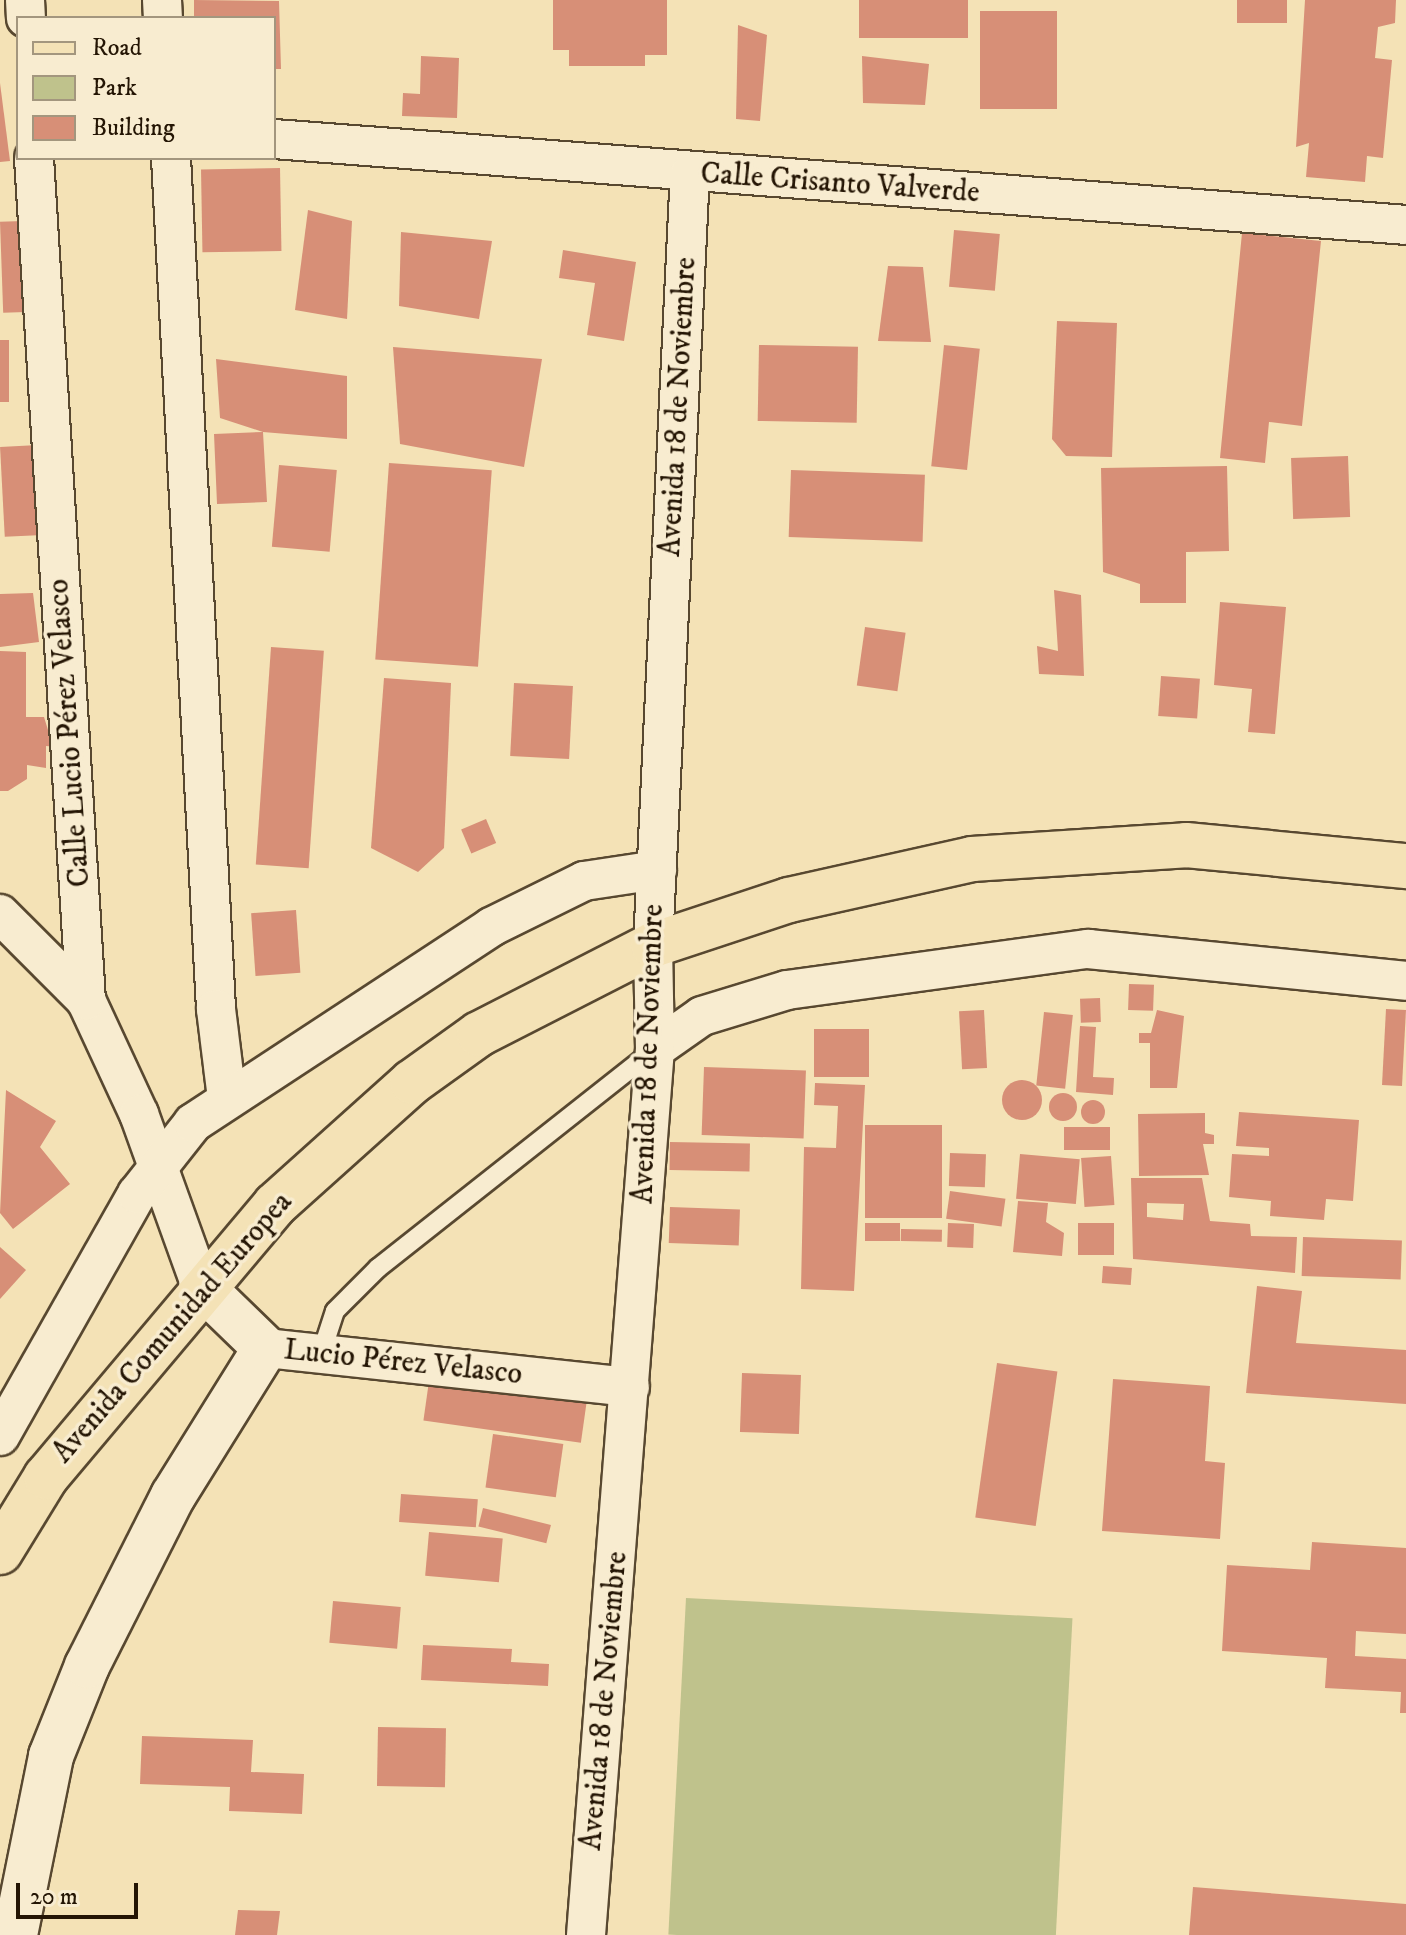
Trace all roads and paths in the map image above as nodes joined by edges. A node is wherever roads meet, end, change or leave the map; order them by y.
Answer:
1 (276, 139) edge
2 (34, 160) edge
3 (171, 160) edge
4 (690, 173) junction
5 (1406, 225) edge
6 (1406, 866) edge
7 (657, 870) junction
8 (0, 914) edge
9 (653, 945) junction
10 (1406, 981) edge
11 (86, 1000) junction
12 (655, 1049) junction
13 (227, 1098) junction
14 (156, 1170) junction
15 (201, 1286) junction
16 (265, 1348) junction
17 (321, 1354) junction
18 (630, 1387) junction
19 (0, 1436) edge
20 (0, 1552) edge
21 (15, 1935) edge
22 (586, 1935) edge

1 - 4 street, Calle Crisanto Valverde
2 - 11 street, Calle Lucio Pérez Velasco
3 - 13 street
4 - 5 street, Calle Crisanto Valverde
4 - 7 street, Avenida 18 de Noviembre
6 - 9 main road, Avenida Comunidad Europea
7 - 9 street, Avenida 18 de Noviembre
7 - 13 street
8 - 11 street
9 - 12 street, Avenida 18 de Noviembre
9 - 15 main road, Avenida Comunidad Europea
10 - 12 street
11 - 14 street, Calle Lucio Pérez Velasco
12 - 17 lane
12 - 18 street, Avenida 18 de Noviembre
13 - 14 street
14 - 15 street, Calle Lucio Pérez Velasco
14 - 19 street
15 - 16 main road, Lucio Pérez Velasco
15 - 20 main road, Avenida Comunidad Europea
16 - 17 street, Lucio Pérez Velasco
16 - 21 main road
17 - 18 street, Lucio Pérez Velasco
18 - 22 street, Avenida 18 de Noviembre

